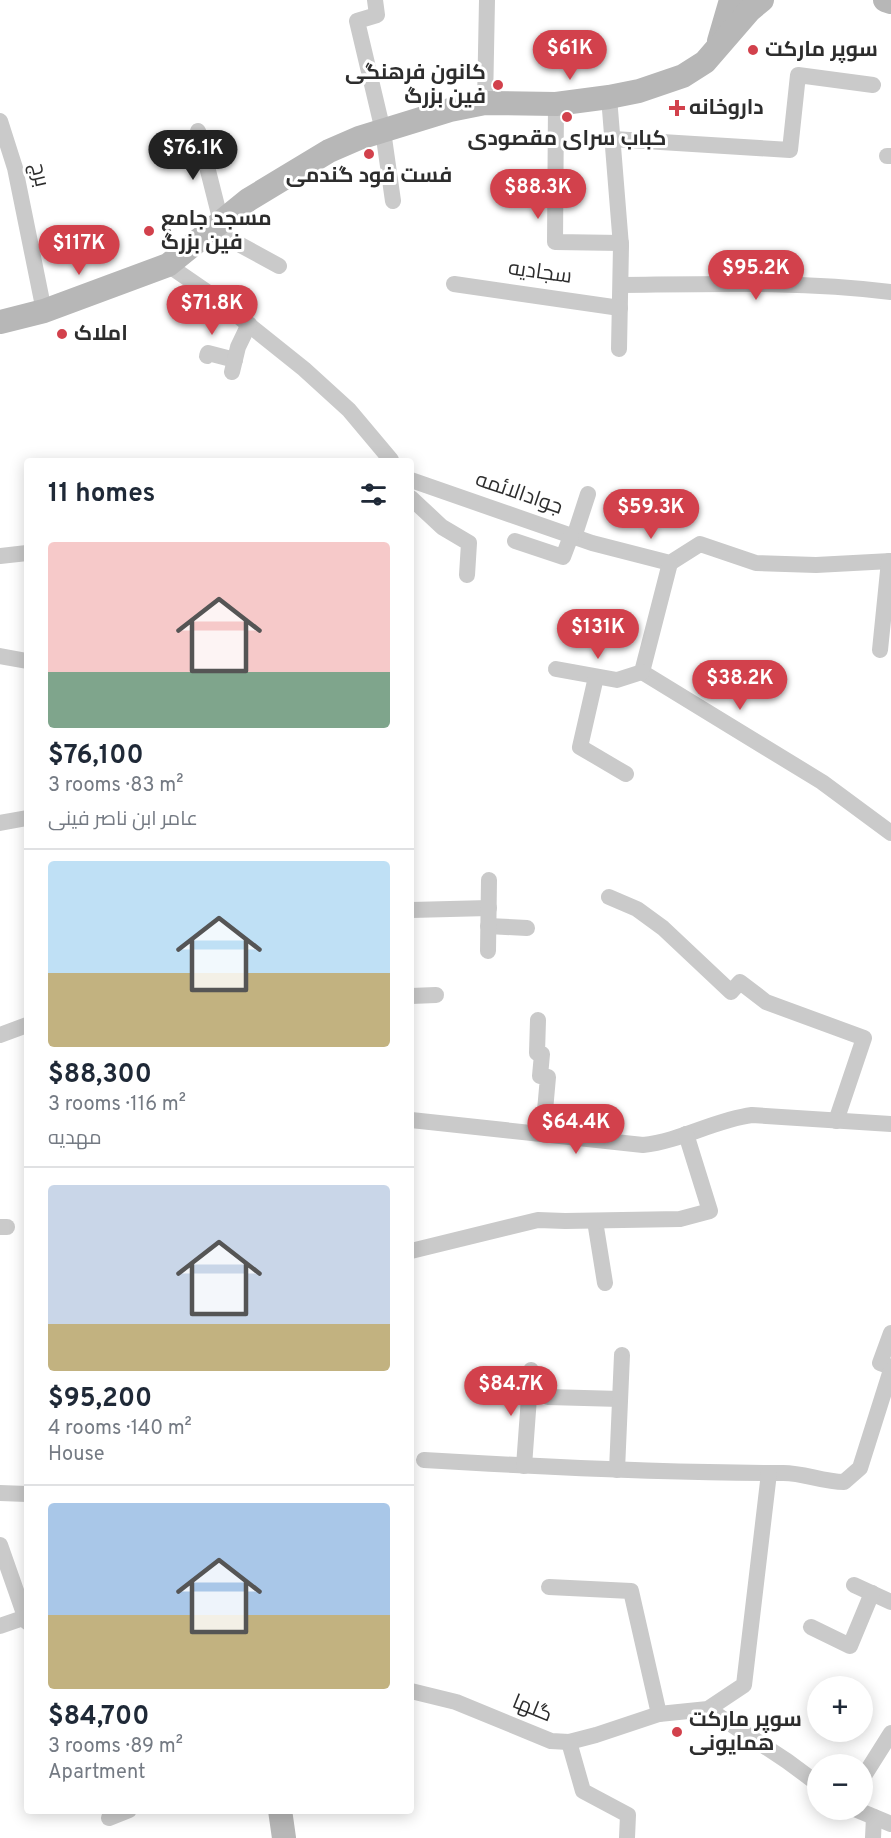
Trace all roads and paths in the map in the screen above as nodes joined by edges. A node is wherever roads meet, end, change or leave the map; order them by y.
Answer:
1 (375, 0) edge
2 (487, 0) edge
3 (731, 0) edge
4 (762, 0) edge
5 (885, 0) edge
6 (891, 2) edge
7 (716, 51) junction
8 (873, 84) dead end
9 (609, 97) junction
10 (485, 103) junction
11 (556, 104) junction
12 (0, 121) edge
13 (198, 131) dead end
14 (383, 131) junction
15 (613, 139) junction
16 (7, 165) edge
17 (393, 201) dead end
18 (217, 226) junction
19 (621, 243) junction
20 (168, 266) junction
21 (279, 266) dead end
22 (454, 284) dead end
23 (621, 285) junction
24 (891, 292) edge
25 (620, 308) junction
26 (44, 311) junction
27 (0, 322) edge
28 (249, 324) junction
29 (618, 349) dead end
30 (207, 356) dead end
31 (389, 458) edge
32 (414, 481) edge
33 (588, 494) dead end
34 (414, 501) edge
35 (572, 536) junction
36 (515, 541) dead end
37 (24, 553) edge
38 (0, 556) edge
39 (890, 561) edge
40 (670, 563) junction
41 (467, 575) dead end
42 (880, 650) dead end
43 (0, 656) edge
44 (24, 660) edge
45 (556, 669) dead end
46 (642, 672) junction
47 (596, 677) junction
48 (626, 774) dead end
49 (24, 819) edge
50 (0, 823) edge
51 (891, 833) edge
52 (489, 880) dead end
53 (609, 897) dead end
54 (489, 908) junction
55 (414, 910) edge
56 (488, 926) junction
57 (527, 928) dead end
58 (488, 951) dead end
59 (436, 995) dead end
60 (414, 996) edge
61 (538, 1020) dead end
62 (24, 1025) edge
63 (0, 1035) edge
64 (414, 1120) edge
65 (836, 1121) junction
66 (891, 1124) edge
67 (543, 1133) junction
68 (686, 1134) junction
69 (595, 1221) junction
70 (414, 1250) edge
71 (605, 1283) dead end
72 (891, 1333) edge
73 (622, 1355) dead end
74 (891, 1368) edge
75 (531, 1370) dead end
76 (548, 1397) dead end
77 (620, 1399) junction
78 (424, 1460) dead end
79 (524, 1466) junction
80 (617, 1470) junction
81 (769, 1473) junction
82 (0, 1493) edge
83 (24, 1494) edge
84 (0, 1545) edge
85 (854, 1585) dead end
86 (549, 1587) dead end
87 (872, 1593) junction
88 (891, 1602) edge
89 (24, 1614) edge
90 (24, 1620) edge
91 (0, 1626) edge
92 (811, 1628) dead end
93 (414, 1691) edge
94 (708, 1709) junction
95 (659, 1714) junction
96 (891, 1733) edge
97 (569, 1742) junction
98 (873, 1762) edge
99 (807, 1776) edge
100 (119, 1814) edge
101 (281, 1814) edge
102 (874, 1817) joint
103 (109, 1818) dead end
104 (891, 1824) edge
105 (284, 1838) edge
106 (627, 1838) edge
107 (873, 1838) edge

1 - 14 street
2 - 10 street
3 - 7 main road
4 - 7 main road
5 - 6 main road
7 - 9 main road
8 - 15 street
9 - 11 main road
9 - 15 street
10 - 11 main road
10 - 14 main road
11 - 19 street
12 - 16 street, برج
13 - 18 street
14 - 17 street
14 - 18 main road
15 - 19 street
16 - 26 street, برج
18 - 20 main road
18 - 21 street
19 - 23 street
20 - 26 main road
20 - 28 street
22 - 25 street, سجادیه
23 - 24 street
23 - 25 street
25 - 29 street
26 - 27 main road
28 - 30 street
28 - 31 street
32 - 35 street, جوادالائمه
33 - 35 street
34 - 41 street
35 - 36 street
35 - 40 street, جوادالائمه
37 - 38 street
39 - 40 street
39 - 42 street
40 - 46 street
43 - 44 street
45 - 47 street
46 - 47 street
46 - 51 street
47 - 48 street
49 - 50 street
52 - 54 street
53 - 65 street
54 - 55 street
54 - 56 street
56 - 57 street
56 - 58 street
59 - 60 street
61 - 67 street
62 - 63 street
64 - 67 street
65 - 66 street
65 - 68 street
67 - 68 street
68 - 69 street
69 - 70 street
69 - 71 street
72 - 74 street
73 - 77 street
74 - 81 street
75 - 79 street
76 - 77 street
77 - 80 street
78 - 79 street
79 - 80 street
80 - 81 street
81 - 94 street
82 - 83 street
84 - 89 street
85 - 87 street
86 - 95 street
87 - 88 street
87 - 92 street
90 - 91 street
93 - 97 street, گلها
94 - 95 street, گلها
94 - 99 street
95 - 97 street, گلها
96 - 98 street
97 - 106 street
100 - 103 street
101 - 105 main road
102 - 104 street
102 - 107 street

